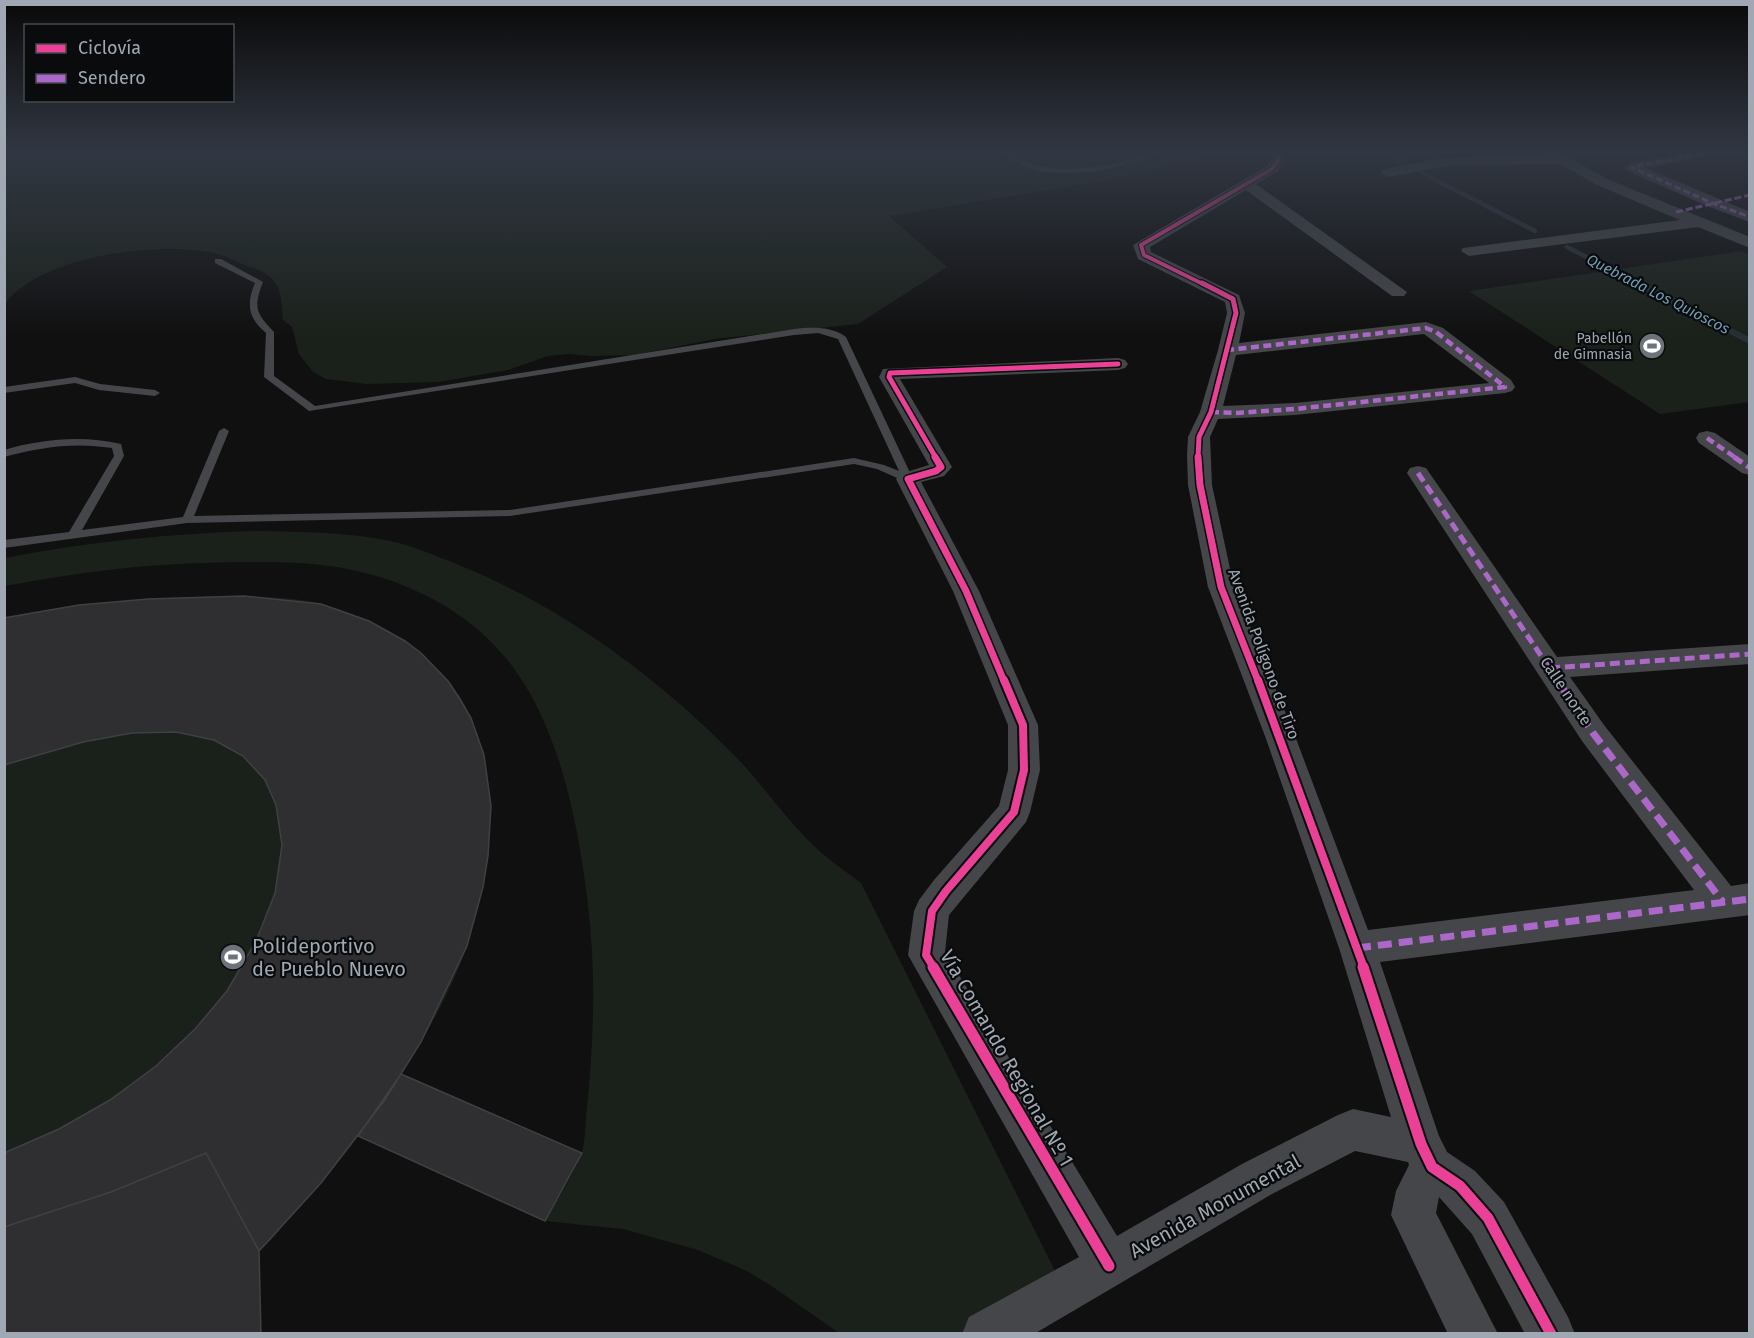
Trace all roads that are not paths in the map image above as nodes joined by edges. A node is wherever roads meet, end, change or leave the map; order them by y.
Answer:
1 (1196, 212) edge
2 (1286, 212) edge
3 (1677, 212) edge
4 (1700, 222) junction
5 (1749, 243) edge
6 (1469, 251) dead end
7 (218, 261) dead end
8 (1398, 292) dead end
9 (1228, 350) junction
10 (1118, 364) dead end
11 (4, 390) edge
12 (154, 393) dead end
13 (1210, 412) junction
14 (224, 431) dead end
15 (1707, 438) dead end
16 (4, 454) edge
17 (1749, 468) edge
18 (1418, 473) dead end
19 (908, 479) junction
20 (187, 520) junction
21 (73, 535) junction
22 (4, 544) edge
23 (1749, 654) edge
24 (1550, 668) junction
25 (1736, 901) edge
26 (1357, 948) junction
27 (1426, 1156) junction
28 (1109, 1266) junction
29 (986, 1334) edge
30 (1474, 1334) edge
31 (1551, 1334) edge

1 - 9 street, Avenida Polígono de Tiro
2 - 8 street
3 - 4 street
4 - 5 street
4 - 6 street
7 - 19 lane
9 - 13 street, Avenida Polígono de Tiro
9 - 13 street
10 - 19 street
11 - 12 lane
13 - 26 street, Avenida Polígono de Tiro
14 - 20 lane
15 - 17 street
16 - 21 lane
18 - 24 street, Calle norte
19 - 20 lane
19 - 28 street, Vía Comando Regional Nº 1
20 - 21 lane
21 - 22 lane
23 - 24 street
24 - 25 street, Calle norte
25 - 26 street
26 - 27 street, Avenida Polígono de Tiro
27 - 28 street, Avenida Monumental
27 - 30 street
27 - 31 street
28 - 29 street, Avenida Monumental

